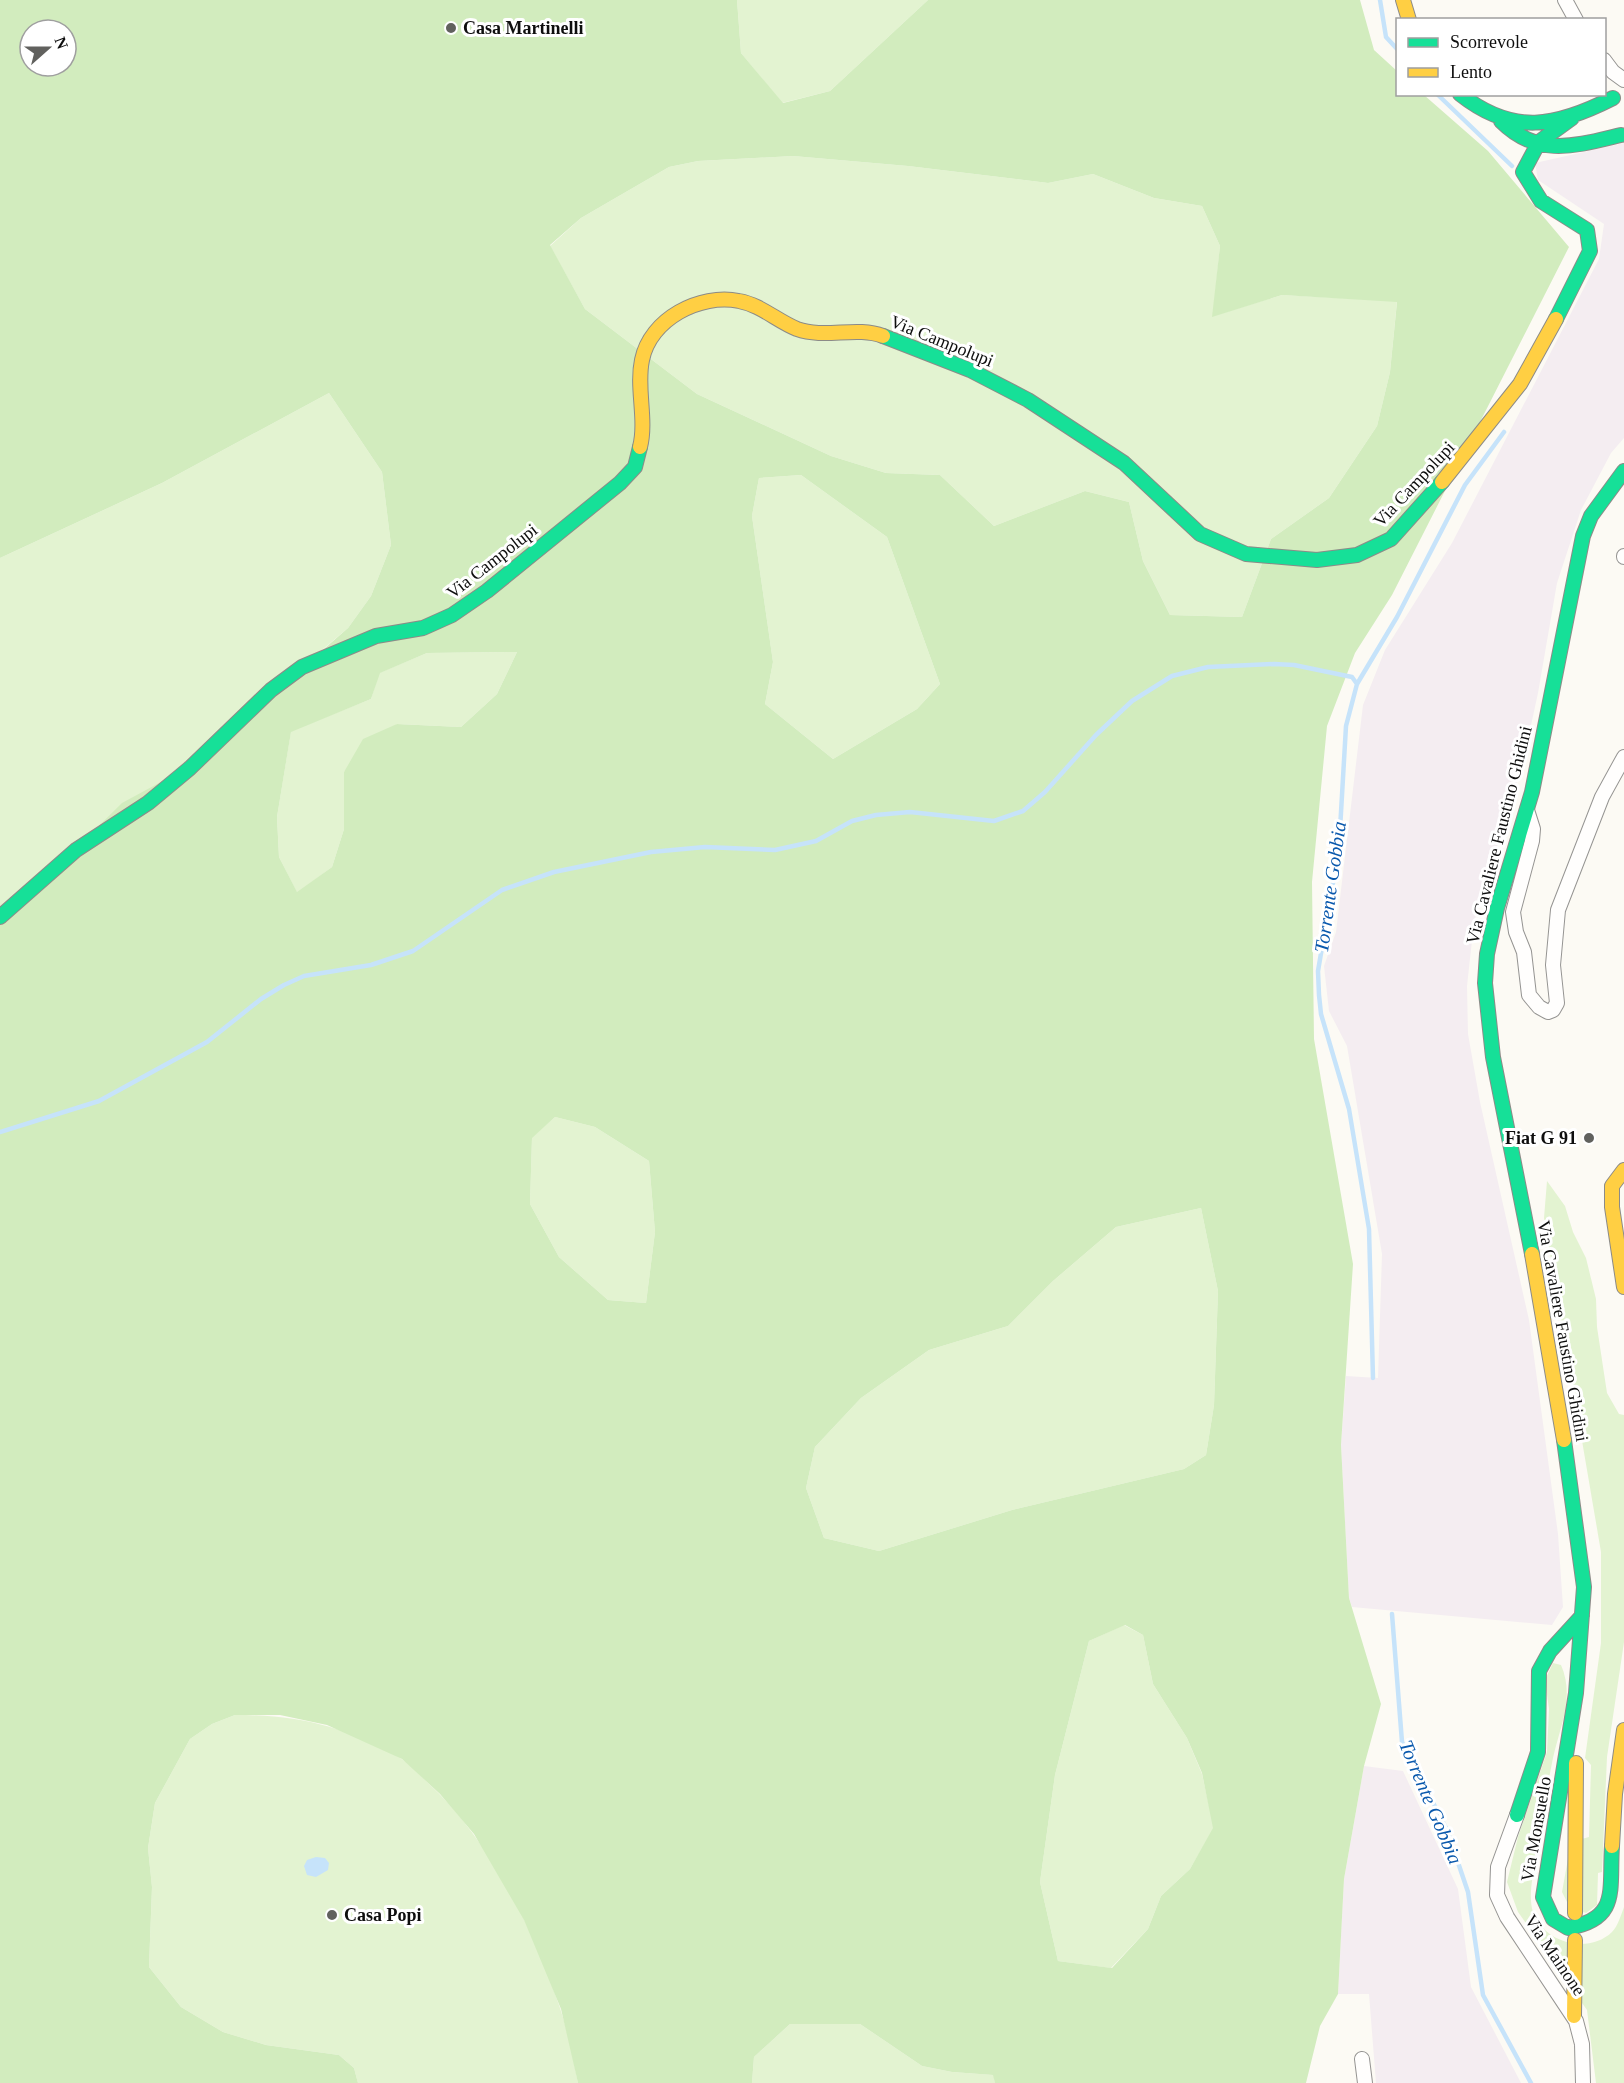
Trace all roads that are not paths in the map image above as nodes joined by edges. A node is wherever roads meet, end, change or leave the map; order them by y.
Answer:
1 (1403, 0) edge
2 (1565, 0) edge
3 (1408, 18) edge
4 (1575, 18) edge
5 (1606, 61) edge
6 (1618, 76) edge
7 (1619, 95) edge
8 (1462, 96) edge
9 (1572, 118) junction
10 (1501, 121) junction
11 (1623, 135) edge
12 (1536, 145) junction
13 (1624, 471) edge
14 (1624, 757) edge
15 (1526, 810) junction
16 (0, 917) edge
17 (1624, 1170) edge
18 (1624, 1287) edge
19 (1582, 1616) junction
20 (1579, 1647) joint
21 (1550, 1651) junction
22 (1578, 1661) junction
23 (1577, 1689) junction
24 (1624, 1730) edge
25 (1517, 1815) joint
26 (1575, 1913) dead end
27 (1575, 1940) dead end
28 (1574, 2016) junction
29 (1362, 2059) dead end
30 (1365, 2083) edge
31 (1583, 2083) edge

1 - 3 main road
2 - 4 street
5 - 6 street
6 - 7 street
7 - 9 main road
7 - 11 main road
8 - 10 main road
9 - 10 main road
9 - 12 main road
10 - 12 main road
11 - 12 main road
12 - 16 main road, Via Campolupi
13 - 15 main road, Via Cavaliere Faustino Ghidini
14 - 15 street
15 - 19 main road, Via Cavaliere Faustino Ghidini
17 - 18 main road
19 - 20 main road, Via Cavaliere Faustino Ghidini
19 - 21 main road
20 - 22 main road, Via Monsuello
21 - 22 main road
21 - 25 main road
22 - 23 main road, Via Monsuello
23 - 24 main road, Via Monsuello
23 - 26 main road
25 - 28 street, Via Mainone
27 - 28 main road
28 - 31 street, Via Mainone
29 - 30 street

